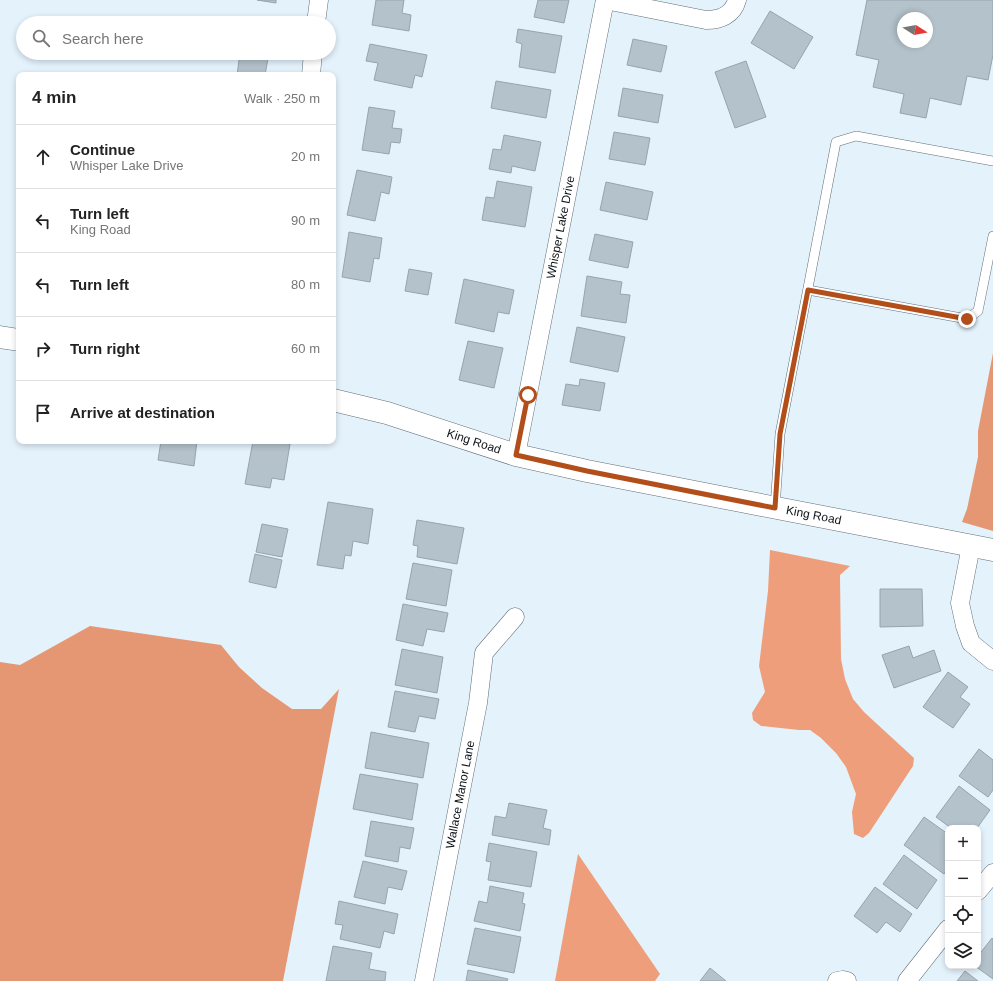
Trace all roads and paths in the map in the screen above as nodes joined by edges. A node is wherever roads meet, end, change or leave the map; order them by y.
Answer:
1 (319, 0) edge
2 (605, 0) edge
3 (736, 0) edge
4 (317, 16) edge
5 (312, 60) edge
6 (311, 72) edge
7 (993, 161) edge
8 (993, 236) edge
9 (808, 290) junction
10 (0, 337) edge
11 (16, 340) edge
12 (336, 401) edge
13 (516, 455) junction
14 (775, 508) junction
15 (971, 546) junction
16 (993, 550) edge
17 (515, 617) dead end
18 (993, 660) edge
19 (993, 872) edge
20 (981, 888) edge
21 (945, 933) edge
22 (424, 981) edge
23 (837, 981) edge
24 (847, 981) edge
25 (907, 981) edge

1 - 4 street
2 - 3 street
2 - 13 street, Whisper Lake Drive
5 - 6 street
7 - 9 lane
8 - 9 lane
9 - 14 lane
10 - 11 street
12 - 13 street, King Road
13 - 14 street, King Road
14 - 15 street, King Road
15 - 16 street, King Road
15 - 18 street
17 - 22 street, Wallace Manor Lane
19 - 20 street
21 - 25 street
23 - 24 street

